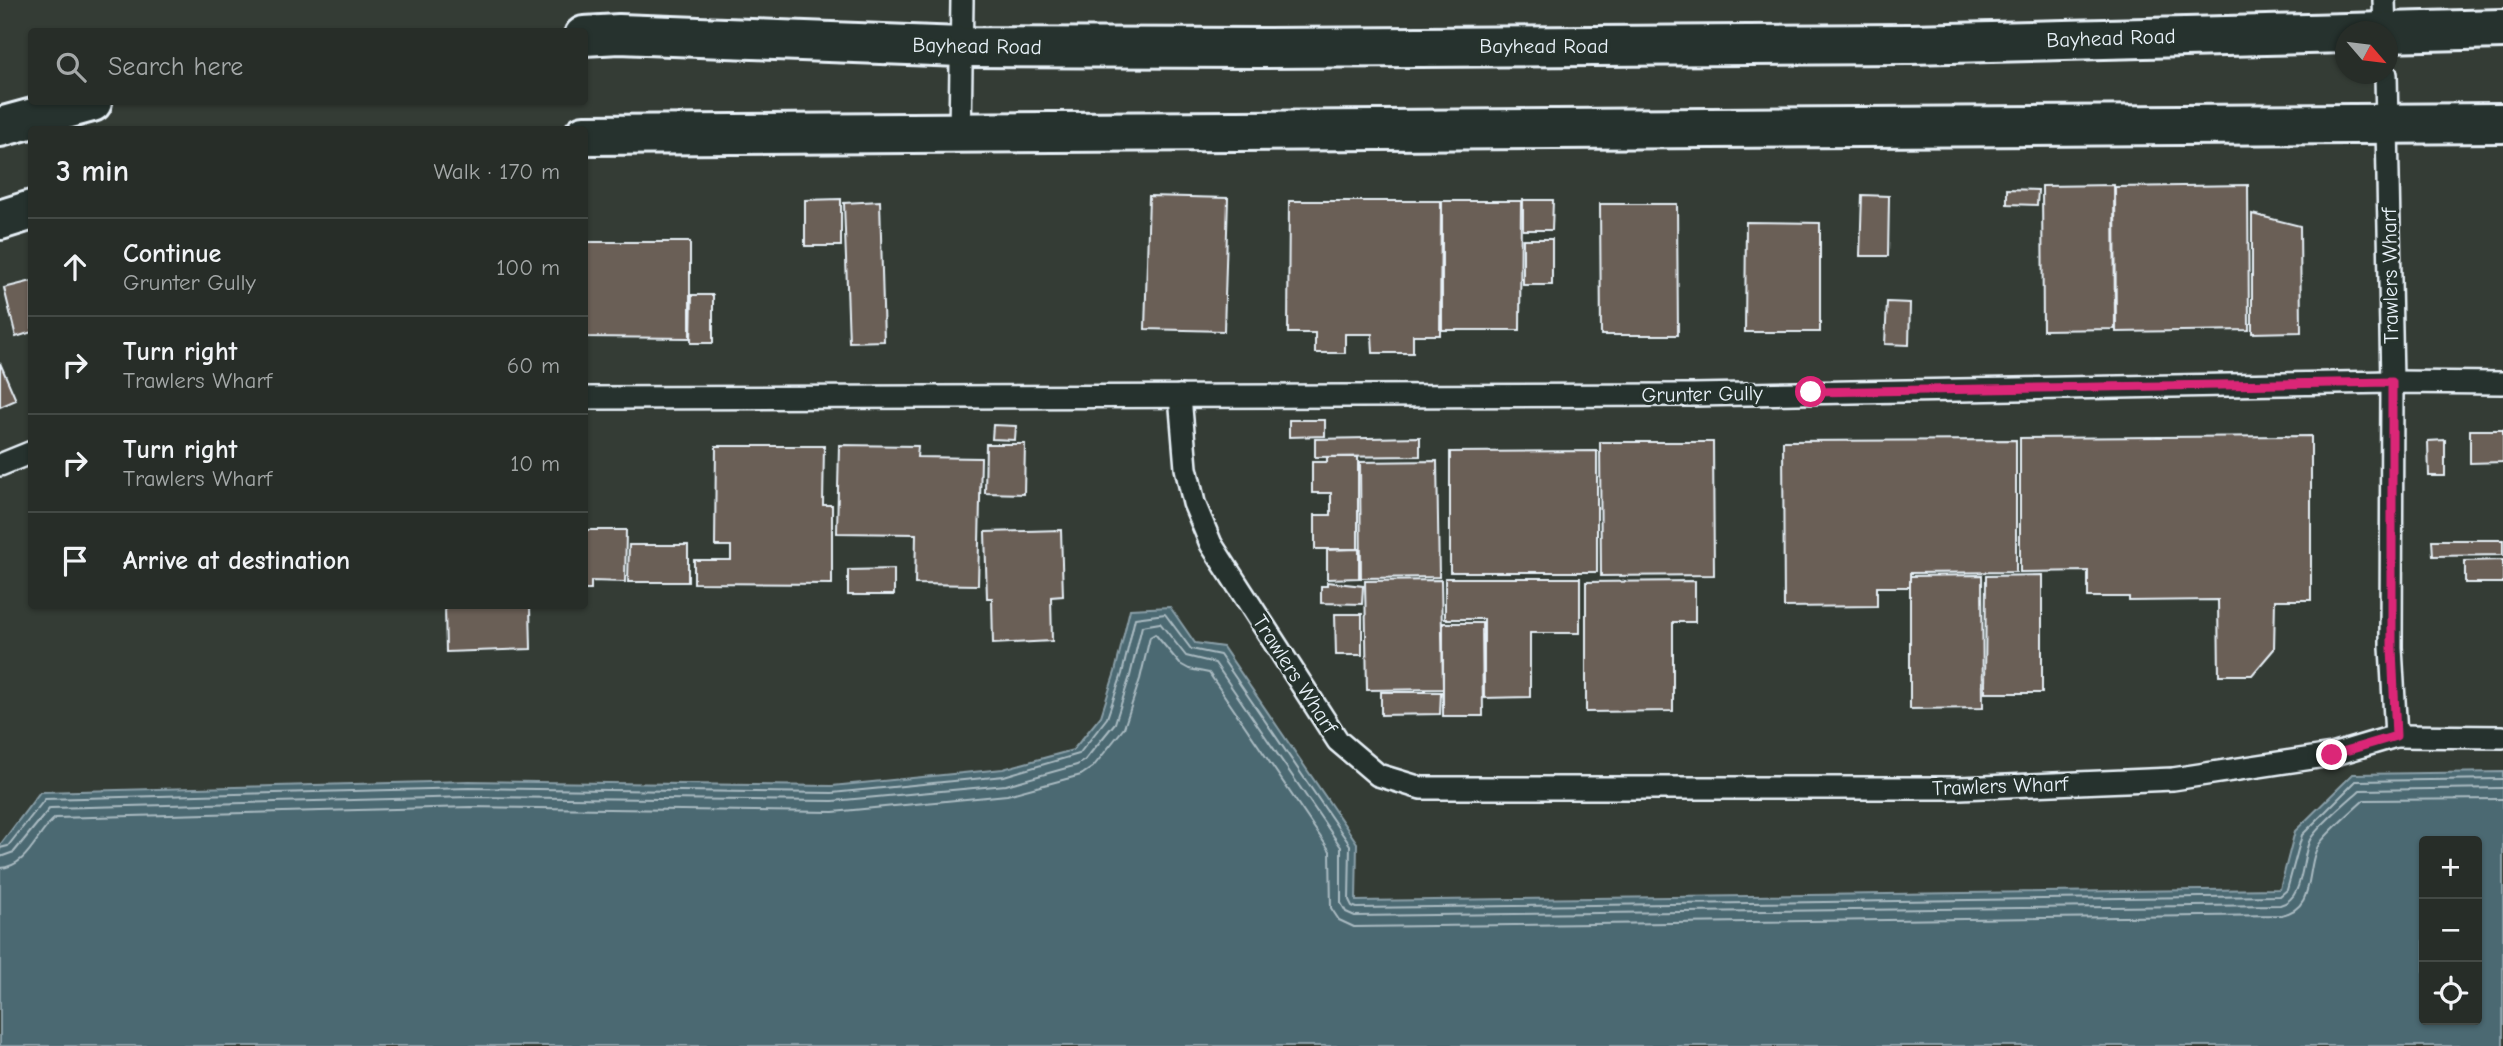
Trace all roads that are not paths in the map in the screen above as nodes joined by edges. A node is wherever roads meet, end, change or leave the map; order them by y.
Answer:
1 (962, 0) edge
2 (2398, 22) edge
3 (2335, 23) edge
4 (2503, 29) edge
5 (588, 36) edge
6 (961, 47) junction
7 (2386, 84) edge
8 (81, 105) edge
9 (2503, 123) edge
10 (2387, 125) junction
11 (0, 127) edge
12 (960, 133) junction
13 (588, 135) edge
14 (28, 211) edge
15 (0, 220) edge
16 (2392, 382) junction
17 (2503, 383) edge
18 (1180, 396) junction
19 (588, 398) edge
20 (28, 454) edge
21 (0, 465) edge
22 (2396, 736) junction
23 (2503, 737) edge

1 - 6 lane
2 - 4 street, Bayhead Road
3 - 6 street, Bayhead Road
5 - 6 street, Bayhead Road
6 - 12 lane
7 - 10 lane, Trawlers Wharf
8 - 11 street
9 - 10 street
10 - 12 street
10 - 16 lane, Trawlers Wharf
12 - 13 street
14 - 15 street
16 - 17 lane, Grunter Gully
16 - 18 lane, Grunter Gully
16 - 22 lane, Trawlers Wharf
18 - 19 lane, Grunter Gully
18 - 22 lane, Trawlers Wharf
20 - 21 lane
22 - 23 lane

